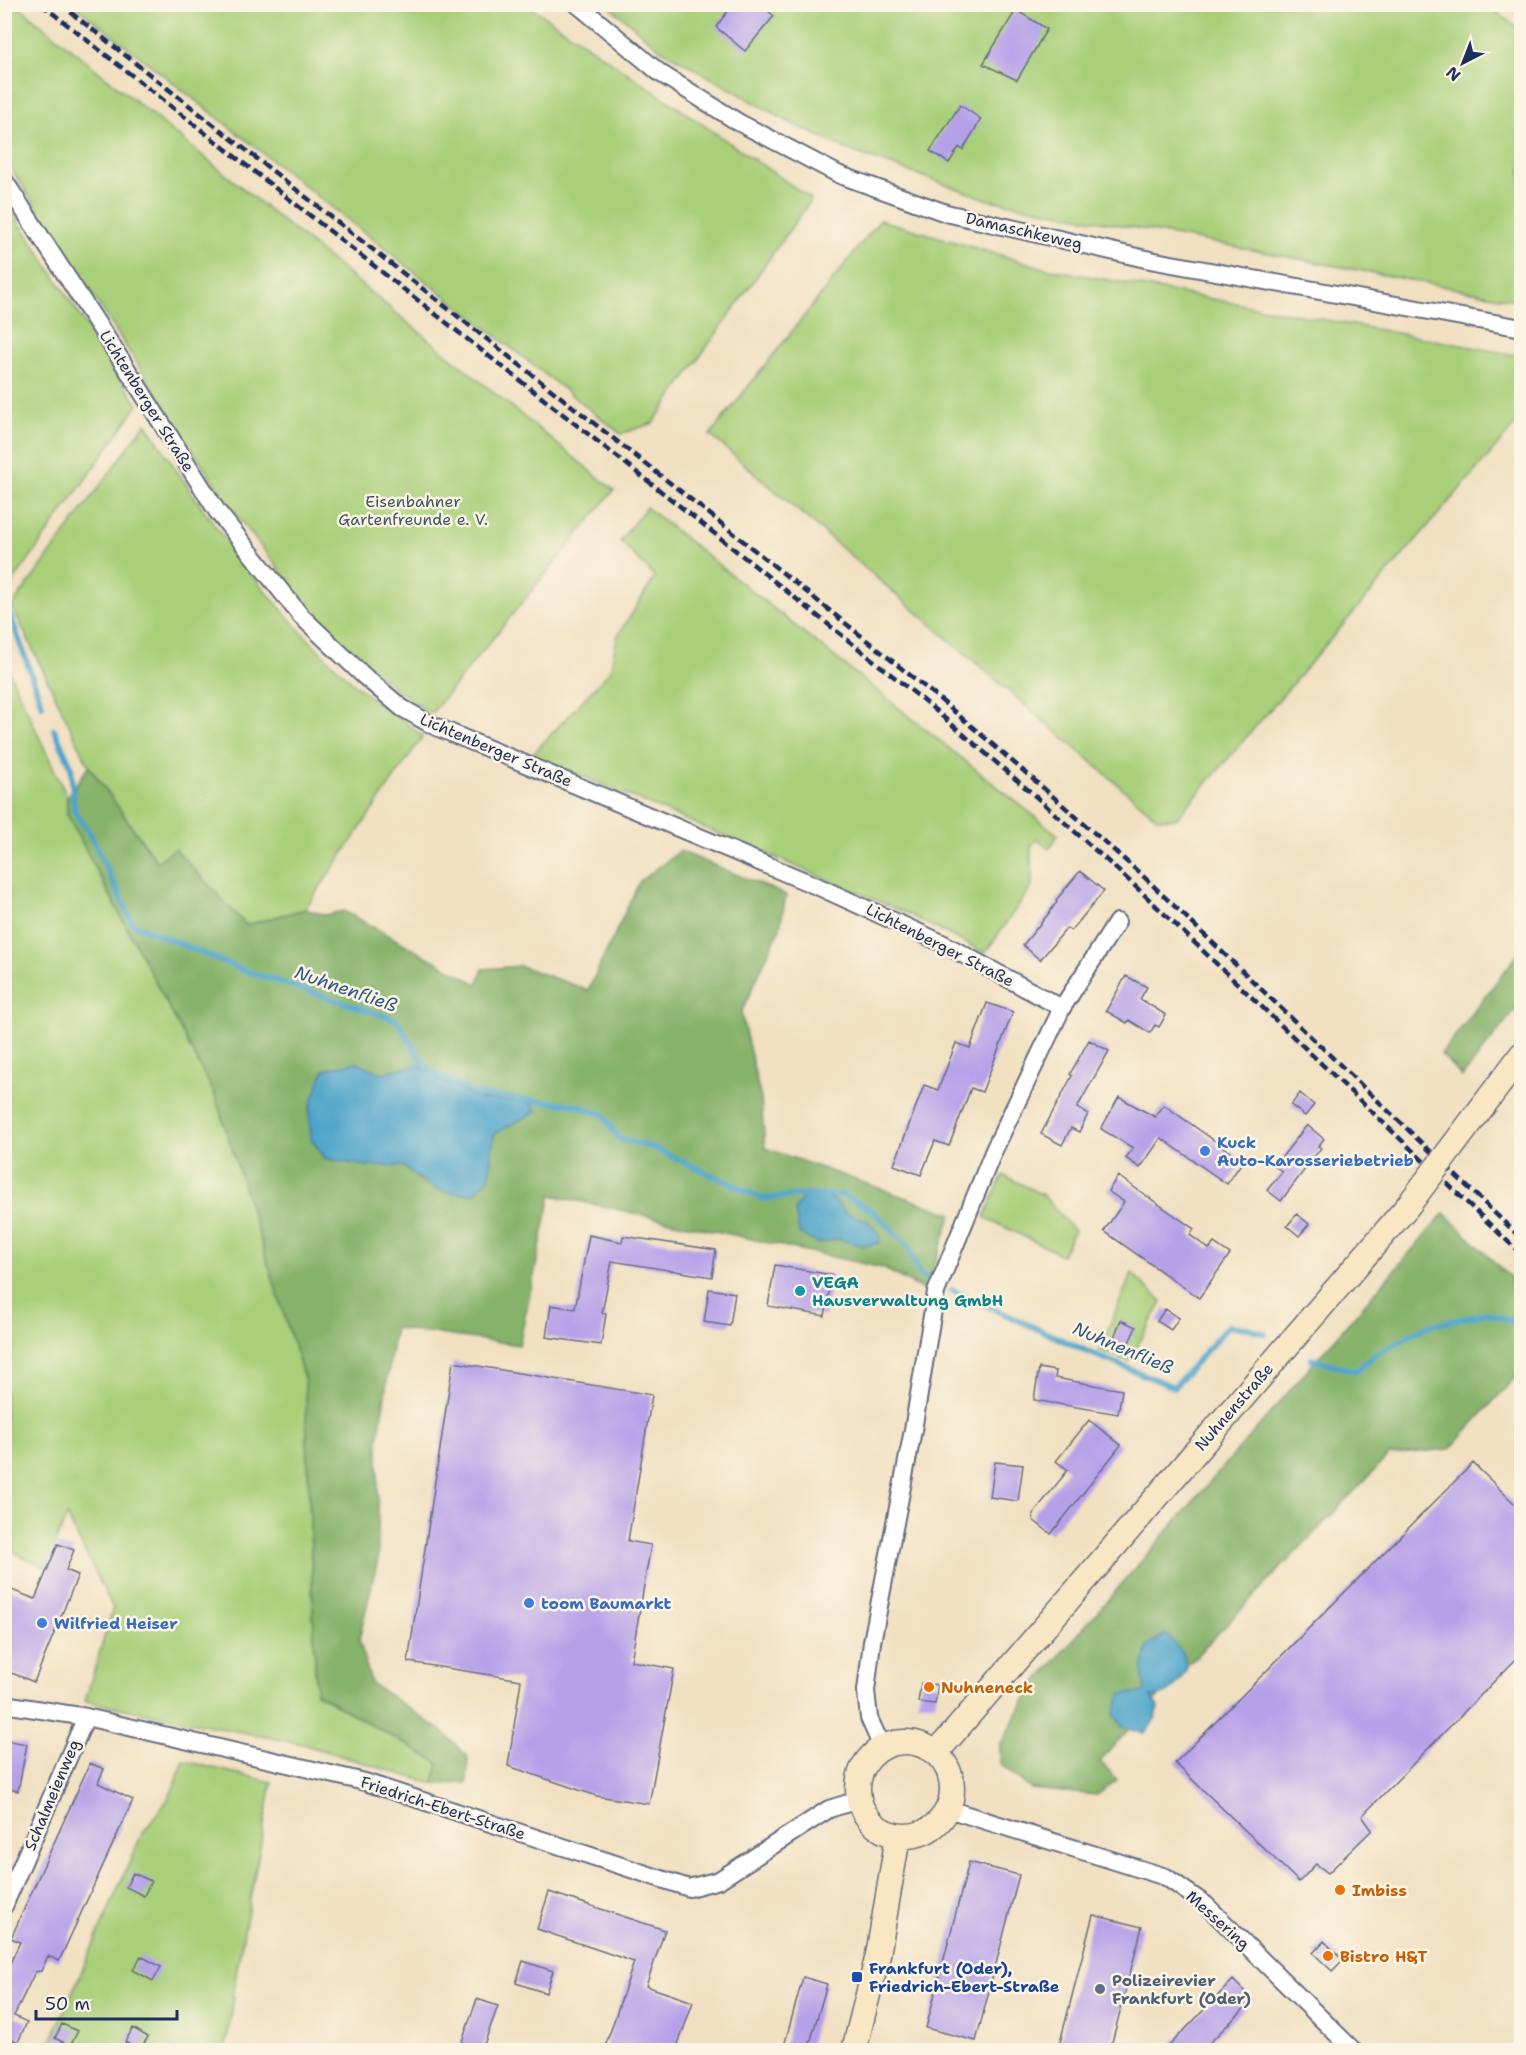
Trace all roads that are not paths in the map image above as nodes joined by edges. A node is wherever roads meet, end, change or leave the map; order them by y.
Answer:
1 (577, 4) edge
2 (4, 180) edge
3 (1521, 328) edge
4 (1117, 922) dead end
5 (1062, 1008) junction
6 (1521, 1054) edge
7 (4, 1704) edge
8 (86, 1717) junction
9 (882, 1747) junction
10 (936, 1753) junction
11 (858, 1800) junction
12 (948, 1809) junction
13 (898, 1836) junction
14 (4, 1906) edge
15 (854, 2050) edge
16 (1353, 2050) edge

1 - 3 street, Damaschkeweg
2 - 5 street, Lichtenberger Straße
4 - 5 street
5 - 9 street
6 - 10 main road, Nuhnenstraße, bridge
7 - 8 street, Friedrich-Ebert-Straße
8 - 11 street, Friedrich-Ebert-Straße
8 - 14 street, Schalmeienweg
9 - 10 main road
9 - 11 main road
10 - 12 main road
11 - 13 main road
12 - 13 main road
12 - 16 street, Messering
13 - 15 main road

